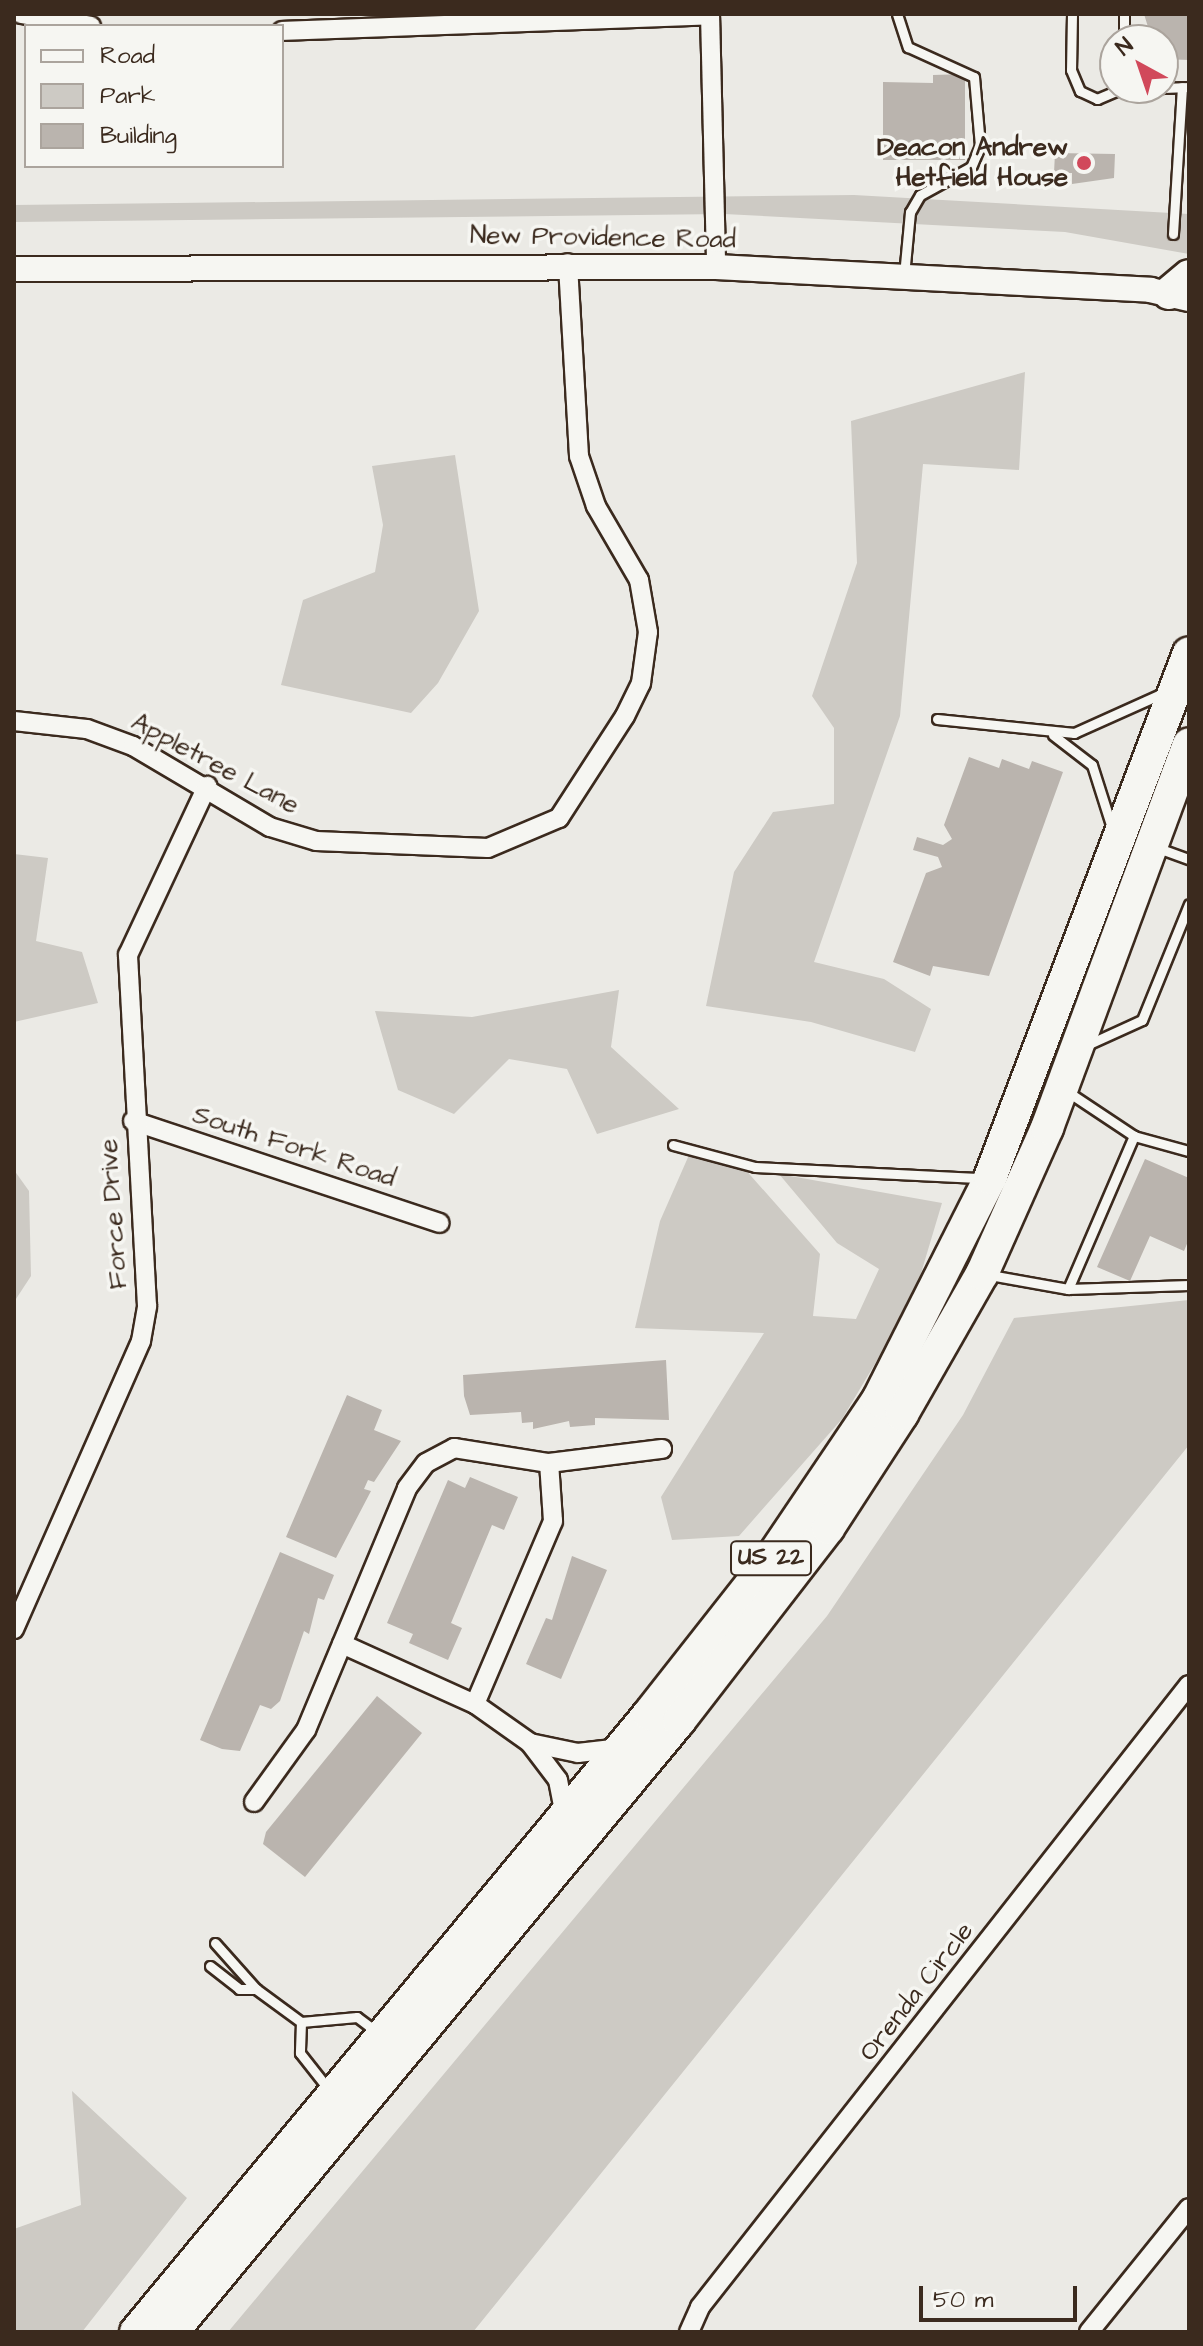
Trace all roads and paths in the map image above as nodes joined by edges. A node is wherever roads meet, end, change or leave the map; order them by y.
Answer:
1 (21, 14) edge
2 (897, 14) edge
3 (1072, 14) edge
4 (710, 15) edge
5 (56, 17) edge
6 (83, 24) edge
7 (284, 31) edge
8 (1185, 87) edge
9 (1099, 98) edge
10 (1173, 234) dead end
11 (568, 263) junction
12 (716, 267) junction
13 (14, 269) edge
14 (904, 275) junction
15 (1182, 289) edge
16 (1189, 653) edge
17 (1177, 686) junction
18 (937, 719) dead end
19 (14, 721) edge
20 (1053, 735) junction
21 (1189, 744) edge
22 (207, 786) junction
23 (1151, 845) junction
24 (1117, 849) junction
25 (1189, 859) edge
26 (1189, 904) edge
27 (1076, 1049) junction
28 (1062, 1088) junction
29 (133, 1121) junction
30 (1134, 1136) junction
31 (673, 1145) dead end
32 (1189, 1151) edge
33 (990, 1178) junction
34 (439, 1223) dead end
35 (982, 1274) junction
36 (1189, 1285) edge
37 (1068, 1289) junction
38 (662, 1449) dead end
39 (549, 1463) junction
40 (14, 1629) edge
41 (342, 1644) junction
42 (1189, 1685) edge
43 (475, 1704) junction
44 (530, 1743) junction
45 (621, 1748) junction
46 (254, 1802) dead end
47 (565, 1817) junction
48 (215, 1943) dead end
49 (210, 1966) dead end
50 (256, 1989) junction
51 (301, 2022) junction
52 (384, 2038) junction
53 (336, 2097) junction
54 (1189, 2208) edge
55 (136, 2332) edge
56 (172, 2332) edge
57 (689, 2332) edge
58 (1089, 2332) edge

1 - 5 street
2 - 14 lane
3 - 9 lane
4 - 7 street
4 - 12 street
5 - 6 street
8 - 10 lane
11 - 12 street, New Providence Road
11 - 13 street, New Providence Road
11 - 22 street, Appletree Lane
12 - 14 street, New Providence Road
14 - 15 street, New Providence Road
16 - 17 highway, US 22
17 - 20 lane
17 - 24 highway, US 22
18 - 20 lane
19 - 22 street, Appletree Lane
20 - 24 lane
21 - 23 highway, US 22
22 - 29 street, Force Drive
23 - 25 lane
23 - 27 highway, US 22
24 - 33 highway, US 22
26 - 27 lane
27 - 28 highway, US 22
28 - 30 lane
28 - 35 highway, US 22
29 - 34 street, South Fork Road
29 - 40 street, Force Drive
30 - 32 lane
30 - 37 lane
31 - 33 lane
33 - 45 highway, US 22
35 - 37 lane
35 - 56 highway, US 22
36 - 37 lane
38 - 39 street
39 - 41 street
39 - 43 street
41 - 43 street
41 - 46 street
42 - 57 street, Orenda Circle
43 - 44 street
44 - 45 street
44 - 47 street
45 - 47 highway, US 22
47 - 52 highway, US 22
48 - 50 lane
49 - 50 lane
50 - 51 lane
51 - 52 lane
51 - 53 lane
52 - 53 highway, US 22
53 - 55 highway, US 22
54 - 58 street

